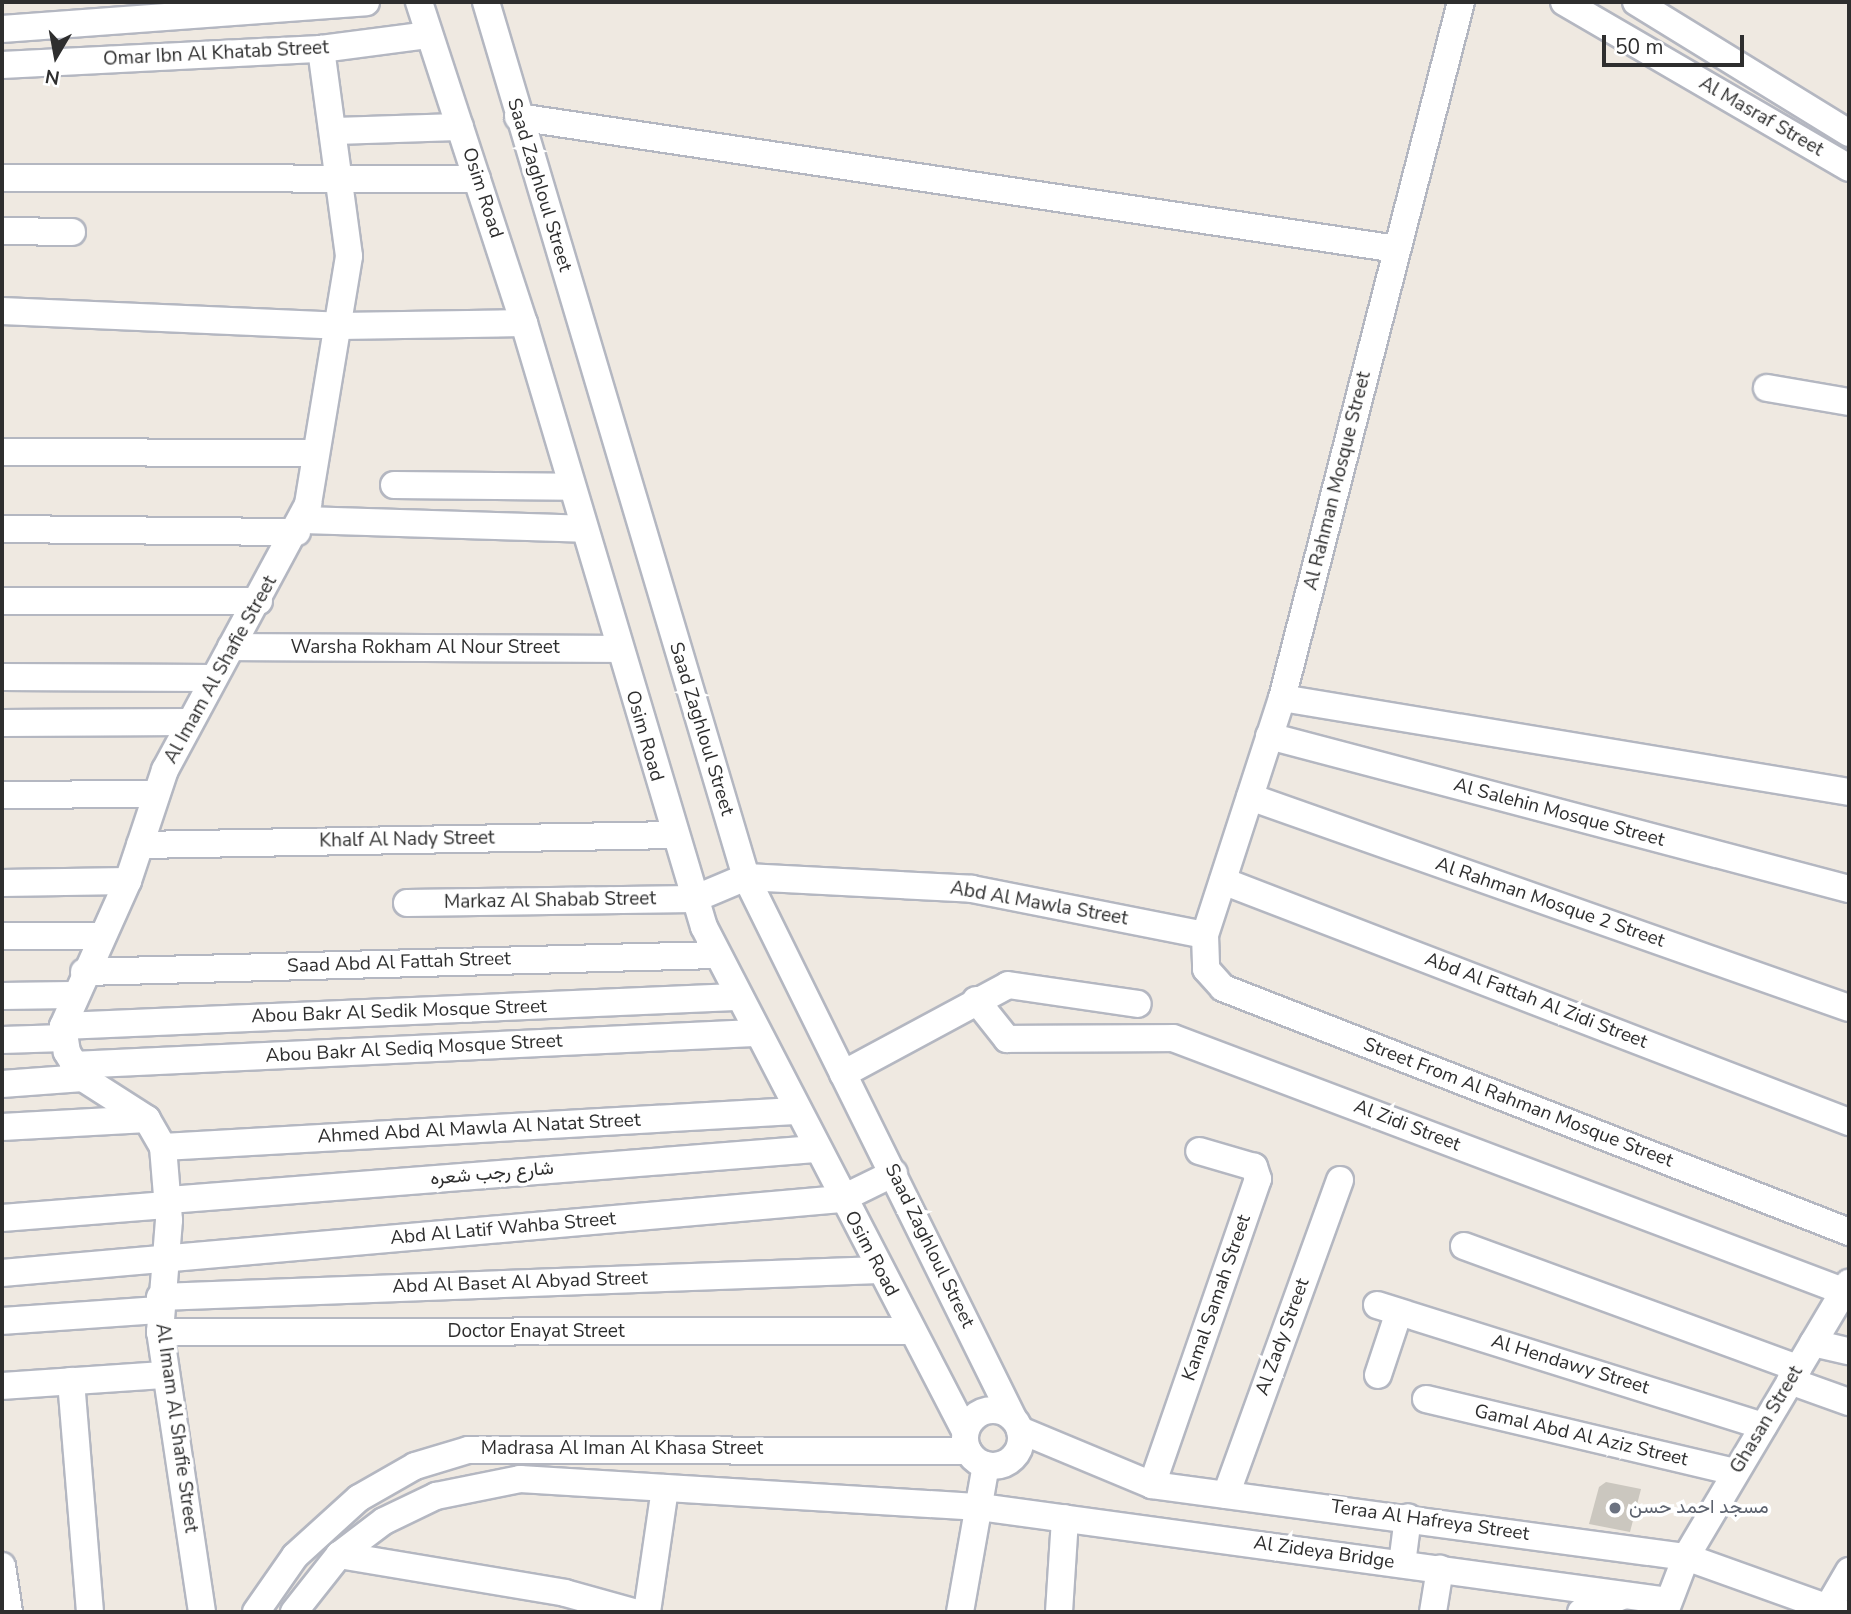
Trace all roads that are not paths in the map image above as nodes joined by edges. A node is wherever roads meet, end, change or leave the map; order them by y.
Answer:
1 (366, 2) edge
2 (419, 2) edge
3 (486, 2) edge
4 (1461, 2) edge
5 (1564, 2) edge
6 (1636, 2) edge
7 (2, 29) edge
8 (429, 35) junction
9 (321, 49) junction
10 (2, 65) edge
11 (1788, 95) junction
12 (518, 117) junction
13 (1771, 124) junction
14 (460, 127) junction
15 (333, 131) junction
16 (1848, 131) edge
17 (1849, 168) edge
18 (340, 177) junction
19 (2, 178) edge
20 (477, 179) junction
21 (2, 230) edge
22 (72, 232) dead end
23 (1397, 249) junction
24 (2, 310) edge
25 (524, 323) junction
26 (340, 326) junction
27 (1768, 388) dead end
28 (1849, 402) edge
29 (2, 452) edge
30 (315, 453) junction
31 (394, 485) dead end
32 (572, 487) junction
33 (300, 526) junction
34 (2, 529) edge
35 (584, 529) junction
36 (2, 601) edge
37 (259, 601) junction
38 (231, 647) junction
39 (619, 649) junction
40 (2, 677) edge
41 (213, 678) junction
42 (1282, 698) junction
43 (189, 722) junction
44 (2, 723) edge
45 (1269, 736) junction
46 (1849, 792) edge
47 (156, 794) junction
48 (2, 795) edge
49 (1250, 797) junction
50 (673, 835) junction
51 (140, 845) junction
52 (746, 877) junction
53 (128, 881) junction
54 (1223, 881) junction
55 (2, 883) edge
56 (1849, 889) edge
57 (694, 899) junction
58 (407, 903) dead end
59 (2, 936) edge
60 (101, 936) junction
61 (1205, 946) junction
62 (715, 955) junction
63 (78, 983) junction
64 (2, 996) edge
65 (735, 997) junction
66 (976, 1000) junction
67 (1138, 1004) dead end
68 (1849, 1008) edge
69 (64, 1032) junction
70 (754, 1033) junction
71 (2, 1040) edge
72 (78, 1072) junction
73 (843, 1074) junction
74 (2, 1084) edge
75 (795, 1111) junction
76 (147, 1118) junction
77 (1849, 1122) edge
78 (2, 1127) edge
79 (163, 1147) junction
80 (815, 1149) junction
81 (1199, 1151) dead end
82 (894, 1173) junction
83 (1340, 1180) dead end
84 (841, 1199) junction
85 (169, 1203) junction
86 (2, 1218) edge
87 (1849, 1232) edge
88 (1464, 1245) dead end
89 (164, 1260) junction
90 (879, 1270) junction
91 (2, 1273) edge
92 (1846, 1287) edge
93 (160, 1313) junction
94 (2, 1321) edge
95 (912, 1331) junction
96 (1812, 1343) junction
97 (1849, 1351) edge
98 (1794, 1374) junction
99 (164, 1375) junction
100 (1378, 1375) dead end
101 (71, 1381) junction
102 (2, 1386) edge
103 (1426, 1399) dead end
104 (1849, 1402) edge
105 (1017, 1424) junction
106 (1763, 1426) junction
107 (695, 1448) junction
108 (973, 1449) junction
109 (1736, 1472) junction
110 (1152, 1485) junction
111 (665, 1488) junction
112 (693, 1490) junction
113 (1226, 1495) junction
114 (980, 1507) junction
115 (1408, 1517) junction
116 (1065, 1518) junction
117 (339, 1555) junction
118 (1686, 1558) junction
119 (1402, 1564) junction
120 (2, 1566) edge
121 (1440, 1569) junction
122 (1849, 1572) edge
123 (1624, 1594) junction
124 (6, 1604) edge
125 (1667, 1608) edge
126 (1834, 1609) edge
127 (90, 1612) edge
128 (202, 1612) edge
129 (256, 1612) edge
130 (294, 1612) edge
131 (633, 1612) edge
132 (647, 1612) edge
133 (960, 1612) edge
134 (1059, 1612) edge
135 (1433, 1612) edge
136 (1581, 1612) edge

1 - 7 street, Omar Ibn Al Khatab Street
2 - 8 street, Osim Road
3 - 12 street, Saad Zaghloul Street
4 - 23 street, Al Rahman Mosque Street
5 - 13 street, Al Masraf Street
6 - 11 street
8 - 9 street, Omar Ibn Al Khatab Street
8 - 14 street, Osim Road
9 - 10 street, Omar Ibn Al Khatab Street
9 - 15 street, Al Imam Al Shafie Street
11 - 13 street
11 - 16 street
12 - 23 street
12 - 52 street, Saad Zaghloul Street
13 - 17 street, Al Masraf Street
14 - 15 street
14 - 20 street, Osim Road
15 - 18 street, Al Imam Al Shafie Street
18 - 19 street
18 - 20 street
18 - 26 street, Al Imam Al Shafie Street
20 - 25 street, Osim Road
21 - 22 street
23 - 42 street, Al Rahman Mosque Street
24 - 26 street
25 - 26 street
25 - 32 street, Osim Road
26 - 30 street, Al Imam Al Shafie Street
27 - 28 street
29 - 30 street
30 - 33 street, Al Imam Al Shafie Street
31 - 32 street
32 - 35 street, Osim Road
33 - 34 street
33 - 35 street
33 - 37 street, Al Imam Al Shafie Street
35 - 39 street, Osim Road
36 - 37 street
37 - 38 street, Al Imam Al Shafie Street
38 - 39 street, Warsha Rokham Al Nour Street
38 - 41 street, Al Imam Al Shafie Street
39 - 50 street, Osim Road
40 - 41 street
41 - 43 street, Al Imam Al Shafie Street
42 - 45 street, Al Rahman Mosque Street
42 - 46 street
43 - 44 street
43 - 47 street, Al Imam Al Shafie Street
45 - 49 street, Al Rahman Mosque Street
45 - 56 street, Al Salehin Mosque Street
47 - 48 street
47 - 51 street, Al Imam Al Shafie Street
49 - 54 street, Al Rahman Mosque Street
49 - 68 street, Al Rahman Mosque 2 Street
50 - 51 street, Khalf Al Nady Street
50 - 57 street, Osim Road
51 - 53 street, Al Imam Al Shafie Street
52 - 57 street
52 - 61 street, Abd Al Mawla Street
52 - 73 street, Saad Zaghloul Street
53 - 55 street
53 - 60 street, Al Imam Al Shafie Street
54 - 61 street, Al Rahman Mosque Street
54 - 77 street, Abd Al Fattah Al Zidi Street
57 - 58 street, Markaz Al Shabab Street
57 - 62 street, Osim Road
59 - 60 street
60 - 63 street, Al Imam Al Shafie Street
61 - 87 street, Street From Al Rahman Mosque Street
62 - 63 street, Saad Abd Al Fattah Street
62 - 65 street, Osim Road
63 - 64 street, Saad Abd Al Fattah Street
63 - 69 street, Al Imam Al Shafie Street
65 - 69 street, Abou Bakr Al Sedik Mosque Street
65 - 70 street, Osim Road
66 - 67 street
66 - 73 street
66 - 92 street, Al Zidi Street
69 - 71 street, Abou Bakr Al Sedik Mosque Street
69 - 72 street
70 - 72 street, Abou Bakr Al Sediq Mosque Street
70 - 75 street, Osim Road
72 - 74 street, Abou Bakr Al Sediq Mosque Street
72 - 76 street, Al Imam Al Shafie Street
73 - 82 street, Saad Zaghloul Street
75 - 79 street, Ahmed Abd Al Mawla Al Natat Street
75 - 80 street, Osim Road
76 - 78 street
76 - 79 street, Al Imam Al Shafie Street
79 - 85 street, Al Imam Al Shafie Street
80 - 84 street, Osim Road
80 - 85 street, شارع رجب شعره
81 - 110 street, Kamal Samah Street
82 - 84 street
82 - 105 street, Saad Zaghloul Street
83 - 113 street, Al Zady Street
84 - 89 street, Abd Al Latif Wahba Street
84 - 90 street, Osim Road
85 - 86 street, شارع رجب شعره
85 - 89 street, Al Imam Al Shafie Street
88 - 98 street
89 - 91 street, Abd Al Latif Wahba Street
89 - 93 street, Al Imam Al Shafie Street
90 - 93 street, Abd Al Baset Al Abyad Street
90 - 95 street, Osim Road
92 - 96 street, Ghasan Street
93 - 94 street
93 - 95 street, Doctor Enayat Street
93 - 99 street, Al Imam Al Shafie Street
95 - 108 street, Osim Road
96 - 97 street
96 - 98 street, Ghasan Street
98 - 104 street
98 - 106 street, Ghasan Street
99 - 101 street
99 - 128 street, Al Imam Al Shafie Street
100 - 106 street, Al Hendawy Street
101 - 102 street
101 - 127 street
103 - 109 street, Gamal Abd Al Aziz Street
105 - 108 street, Teraa Al Hafreya Street
105 - 108 street
105 - 110 street, Teraa Al Hafreya Street
106 - 109 street, Ghasan Street
107 - 108 street, Madrasa Al Iman Al Khasa Street
107 - 112 street
107 - 129 street, Madrasa Al Iman Al Khasa Street
108 - 114 street
109 - 118 street, Ghasan Street
110 - 113 street, Teraa Al Hafreya Street
111 - 112 street, Madrasa Al Iman Al Khasa Street
111 - 117 street, Madrasa Al Iman Al Khasa Street
111 - 132 street
112 - 114 street, Madrasa Al Iman Al Khasa Street
113 - 115 street, Teraa Al Hafreya Street
114 - 116 street, Al Zideya Bridge
114 - 133 street
115 - 118 street, Teraa Al Hafreya Street
115 - 119 street
116 - 119 street, Al Zideya Bridge
116 - 134 street
117 - 130 street, Madrasa Al Iman Al Khasa Street
117 - 131 street
118 - 125 street, Ghasan Street
118 - 126 street, Teraa Al Hafreya Street
119 - 121 street, Al Zideya Bridge
120 - 124 street
121 - 123 street, Al Zideya Bridge
121 - 135 street
122 - 126 street
123 - 125 street, Al Zideya Bridge
123 - 136 street

